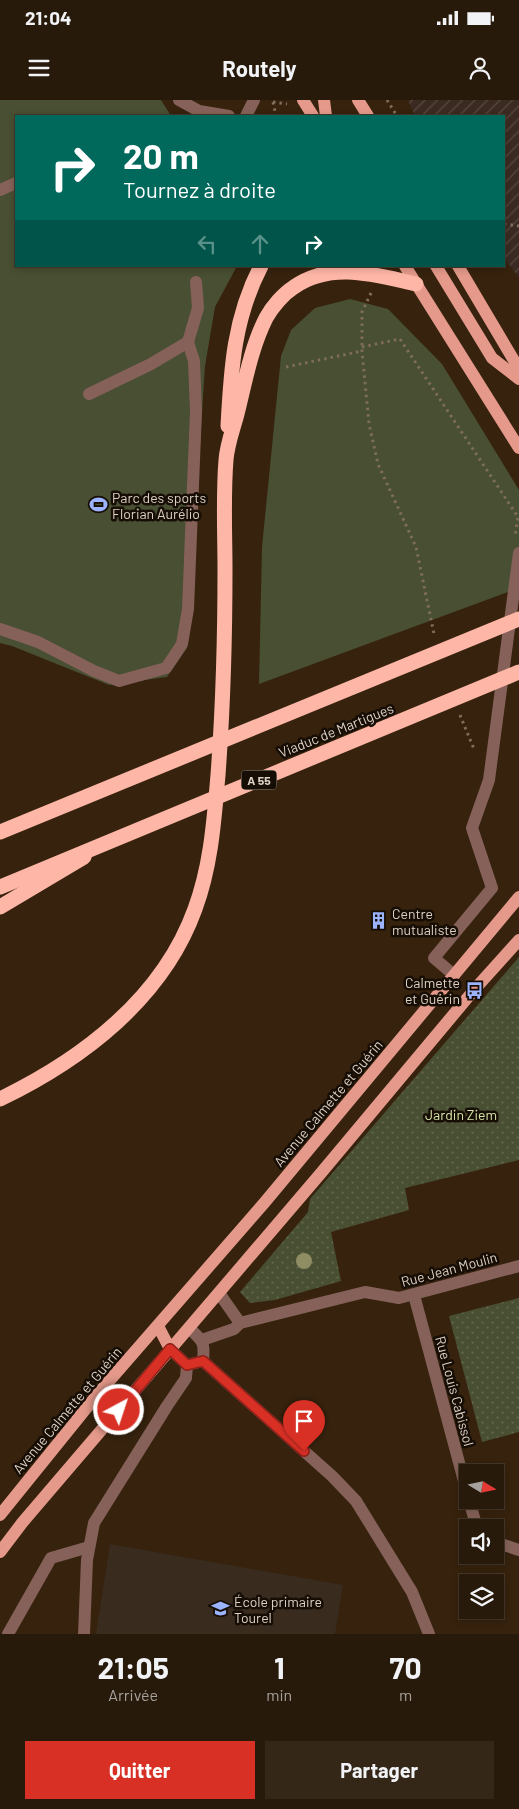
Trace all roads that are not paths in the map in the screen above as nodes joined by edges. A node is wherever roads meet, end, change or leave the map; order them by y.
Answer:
1 (179, 100) edge
2 (254, 100) edge
3 (303, 100) edge
4 (324, 100) edge
5 (358, 100) edge
6 (224, 115) edge
7 (246, 115) edge
8 (311, 115) edge
9 (326, 115) edge
10 (367, 115) edge
11 (15, 183) edge
12 (0, 190) edge
13 (261, 267) edge
14 (406, 267) edge
15 (437, 267) edge
16 (459, 267) edge
17 (196, 282) dead end
18 (416, 284) junction
19 (188, 342) junction
20 (519, 369) edge
21 (519, 379) edge
22 (89, 394) dead end
23 (519, 448) edge
24 (226, 457) junction
25 (516, 549) edge
26 (519, 620) edge
27 (0, 629) edge
28 (519, 672) edge
29 (0, 832) edge
30 (111, 841) junction
31 (0, 887) edge
32 (519, 897) edge
33 (2, 906) edge
34 (519, 940) edge
35 (454, 975) junction
36 (0, 1099) edge
37 (519, 1266) edge
38 (218, 1293) junction
39 (414, 1295) junction
40 (240, 1322) junction
41 (158, 1326) junction
42 (189, 1328) junction
43 (202, 1340) junction
44 (170, 1349) junction
45 (203, 1361) junction
46 (187, 1365) junction
47 (459, 1464) edge
48 (0, 1515) edge
49 (504, 1545) edge
50 (89, 1547) junction
51 (519, 1550) edge
52 (0, 1552) edge
53 (8, 1634) edge
54 (84, 1634) edge
55 (429, 1634) edge

1 - 6 street
2 - 7 street
3 - 8 main road
4 - 9 main road
5 - 10 main road
11 - 12 street
13 - 24 highway
14 - 18 main road
15 - 21 main road
16 - 20 main road
17 - 19 street
18 - 23 main road
18 - 24 highway
19 - 22 street
19 - 27 street
24 - 36 highway
25 - 35 street
26 - 29 highway, bridge
28 - 30 highway, Viaduc de Martigues / A 55, bridge
30 - 31 highway, Viaduc de Martigues / A 55, bridge
30 - 33 highway, bridge
32 - 35 main road, Avenue Calmette et Guérin
34 - 38 main road
35 - 41 main road, Avenue Calmette et Guérin
37 - 39 street, Rue Jean Moulin
38 - 40 street
38 - 42 main road
39 - 40 street, Rue Jean Moulin
39 - 47 street, Rue Louis Cabissol
40 - 43 street, Rue Jean Moulin
41 - 44 main road
41 - 48 main road, Avenue Calmette et Guérin
42 - 43 street
42 - 44 main road
43 - 45 street
44 - 46 street
44 - 52 main road
45 - 46 street
45 - 55 street
46 - 50 street
49 - 51 street
50 - 53 street
50 - 54 street

